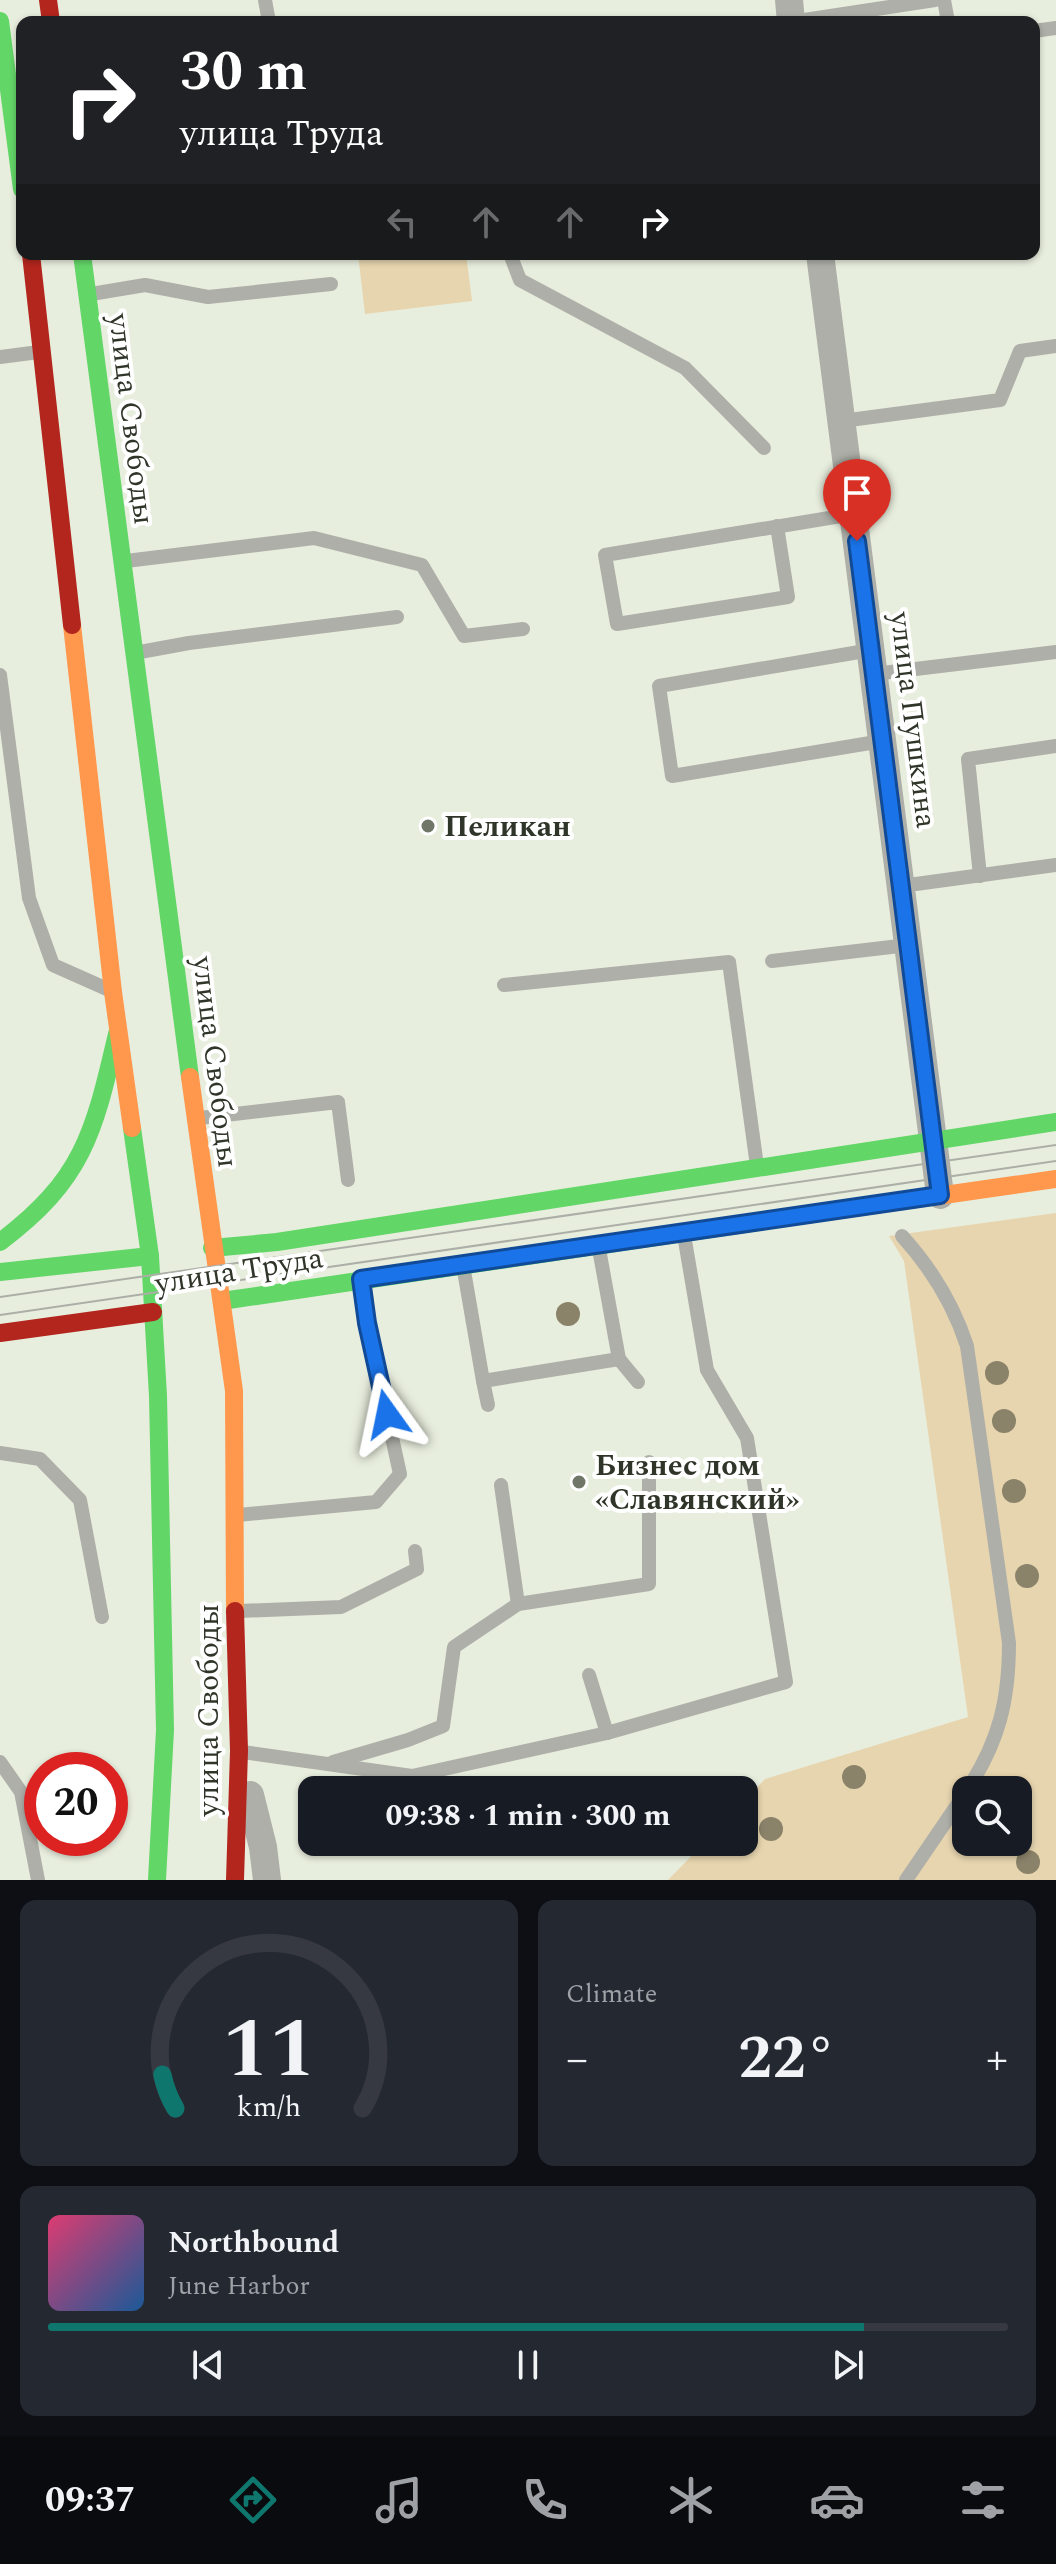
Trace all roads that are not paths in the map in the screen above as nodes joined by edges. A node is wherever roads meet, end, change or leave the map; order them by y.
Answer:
1 (935, 0) edge
2 (830, 16) edge
3 (0, 21) edge
4 (16, 143) edge
5 (32, 260) edge
6 (83, 260) edge
7 (512, 260) edge
8 (821, 260) edge
9 (331, 284) dead end
10 (87, 294) junction
11 (1056, 346) edge
12 (43, 351) junction
13 (0, 357) edge
14 (842, 421) junction
15 (764, 448) dead end
16 (853, 514) junction
17 (777, 526) junction
18 (122, 561) junction
19 (397, 617) dead end
20 (523, 629) dead end
21 (1056, 652) edge
22 (134, 653) junction
23 (872, 662) junction
24 (0, 675) edge
25 (882, 741) junction
26 (1056, 746) edge
27 (1056, 865) edge
28 (980, 876) junction
29 (901, 886) junction
30 (908, 945) junction
31 (772, 961) dead end
32 (504, 985) dead end
33 (113, 992) junction
34 (119, 1026) junction
35 (195, 1119) junction
36 (1056, 1122) edge
37 (932, 1141) junction
38 (757, 1167) junction
39 (1056, 1179) edge
40 (348, 1180) dead end
41 (940, 1195) junction
42 (684, 1233) junction
43 (902, 1236) dead end
44 (0, 1242) edge
45 (598, 1245) junction
46 (205, 1249) junction
47 (158, 1255) junction
48 (463, 1265) junction
49 (0, 1272) edge
50 (361, 1279) junction
51 (215, 1302) junction
52 (160, 1311) junction
53 (0, 1333) edge
54 (619, 1359) junction
55 (483, 1381) junction
56 (638, 1382) dead end
57 (488, 1405) dead end
58 (0, 1453) edge
59 (649, 1462) dead end
60 (501, 1485) dead end
61 (233, 1516) junction
62 (415, 1551) dead end
63 (518, 1604) junction
64 (236, 1612) junction
65 (102, 1617) dead end
66 (589, 1675) dead end
67 (607, 1733) junction
68 (239, 1751) junction
69 (0, 1762) edge
70 (328, 1764) junction
71 (975, 1776) edge
72 (952, 1813) edge
73 (38, 1880) edge
74 (157, 1880) edge
75 (235, 1880) edge
76 (267, 1880) edge
77 (906, 1880) edge

1 - 2 lane
3 - 4 main road
5 - 12 main road, улица Свободы
6 - 10 main road, улица Свободы
7 - 15 lane
8 - 14 street, улица Пушкина
9 - 10 lane
10 - 18 main road, улица Свободы
11 - 14 lane
12 - 13 lane
12 - 33 main road, улица Свободы
14 - 16 street, улица Пушкина
16 - 17 lane
16 - 23 street, улица Пушкина
17 - 17 lane
18 - 20 lane
18 - 22 main road, улица Свободы
19 - 22 lane
21 - 23 lane
22 - 35 main road, улица Свободы
23 - 25 street, улица Пушкина
23 - 25 lane
24 - 33 lane
25 - 29 street, улица Пушкина
26 - 28 lane
27 - 28 lane
28 - 29 lane
29 - 30 street, улица Пушкина
30 - 31 lane
30 - 37 street, улица Пушкина
32 - 38 lane
33 - 34 main road, улица Свободы
34 - 44 main road
34 - 47 main road, улица Свободы
35 - 40 lane
35 - 46 main road, улица Свободы
36 - 37 main road, улица Труда
37 - 38 main road, улица Труда
37 - 41 street, улица Пушкина
38 - 46 main road, улица Труда
39 - 41 main road, улица Труда
41 - 42 main road, улица Труда
42 - 45 main road, улица Труда
42 - 67 lane
43 - 71 lane
45 - 48 main road, улица Труда
45 - 54 lane
46 - 51 main road, улица Свободы
47 - 49 main road, улица Труда
47 - 52 main road, улица Свободы
48 - 50 main road, улица Труда
48 - 55 lane
50 - 51 main road, улица Труда
50 - 61 lane
51 - 61 main road, улица Свободы
52 - 53 main road, улица Труда
52 - 74 main road, улица Свободы
54 - 55 lane
54 - 56 lane
55 - 57 lane
58 - 65 lane
59 - 63 lane
60 - 63 lane
61 - 64 main road, улица Свободы
62 - 64 lane
63 - 70 lane
64 - 68 main road, улица Свободы
66 - 67 lane
67 - 70 lane
68 - 70 lane
68 - 75 main road, улица Свободы
68 - 76 street
69 - 73 lane
72 - 77 lane

